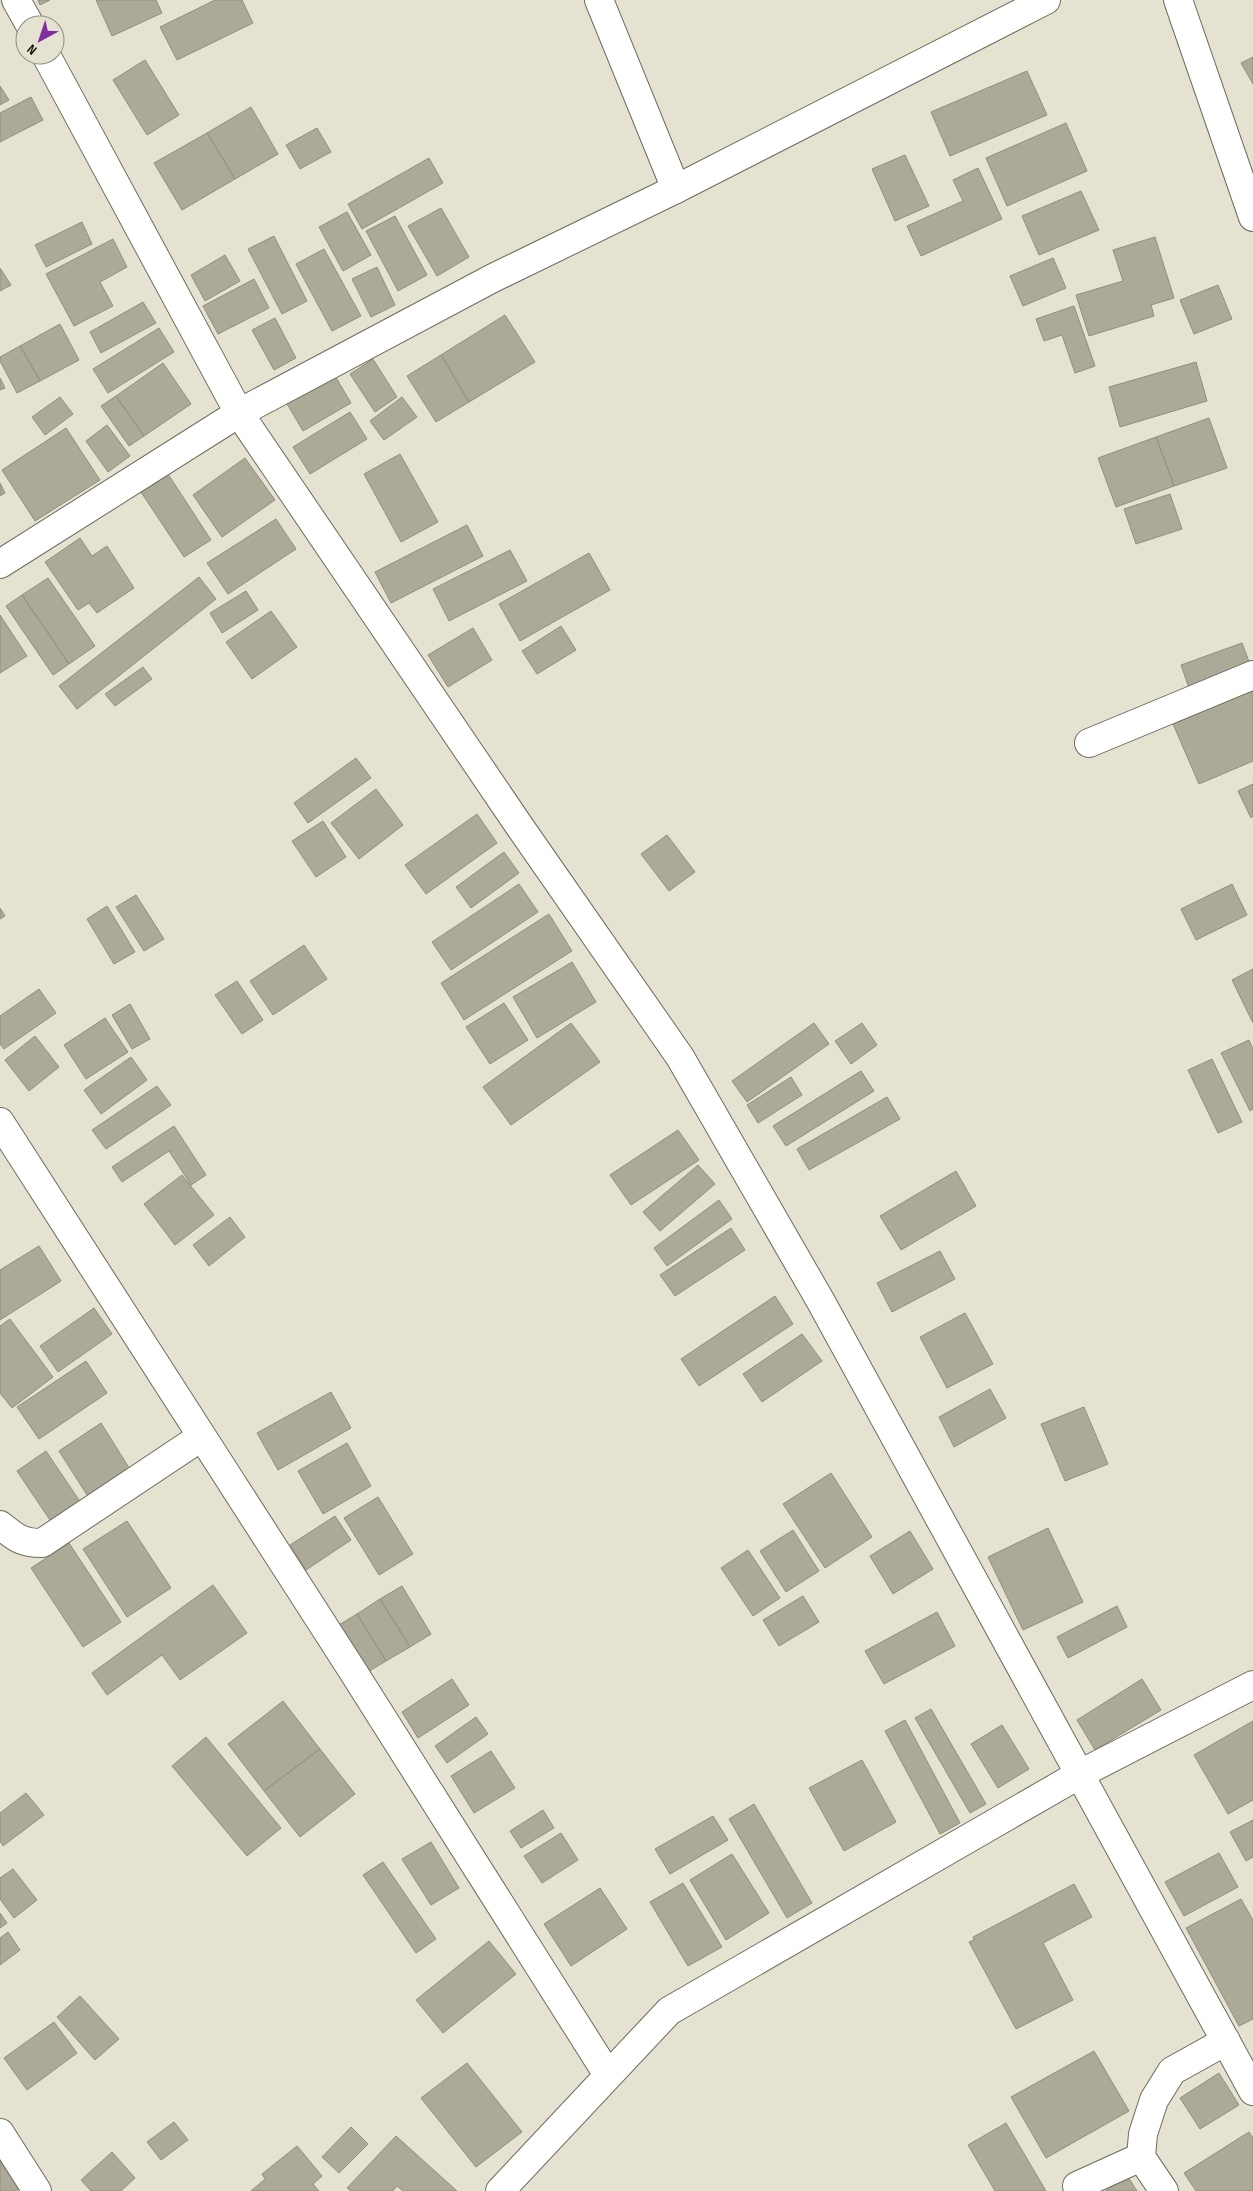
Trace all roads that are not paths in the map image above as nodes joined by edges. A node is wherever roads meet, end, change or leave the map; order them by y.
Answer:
1 (16, 0) edge
2 (598, 0) edge
3 (1046, 0) edge
4 (1178, 0) edge
5 (24, 15) edge
6 (51, 65) edge
7 (676, 188) junction
8 (1253, 217) edge
9 (239, 413) junction
10 (0, 564) edge
11 (1253, 676) edge
12 (1089, 743) dead end
13 (0, 1122) edge
14 (201, 1437) junction
15 (0, 1525) edge
16 (1253, 1686) edge
17 (1080, 1774) junction
18 (1226, 2042) junction
19 (608, 2075) junction
20 (1253, 2090) edge
21 (0, 2133) edge
22 (1141, 2157) junction
23 (1077, 2186) dead end
24 (37, 2191) edge
25 (500, 2191) edge
26 (1164, 2191) edge

1 - 5 street
2 - 7 street
3 - 7 street
4 - 8 street
6 - 9 street
7 - 9 street
9 - 10 street
9 - 17 street
11 - 12 street
13 - 14 street
14 - 15 street
14 - 19 street
16 - 17 street
17 - 18 street
17 - 19 street
18 - 20 street
18 - 22 street
19 - 25 street
21 - 24 street
22 - 23 street
22 - 26 street

